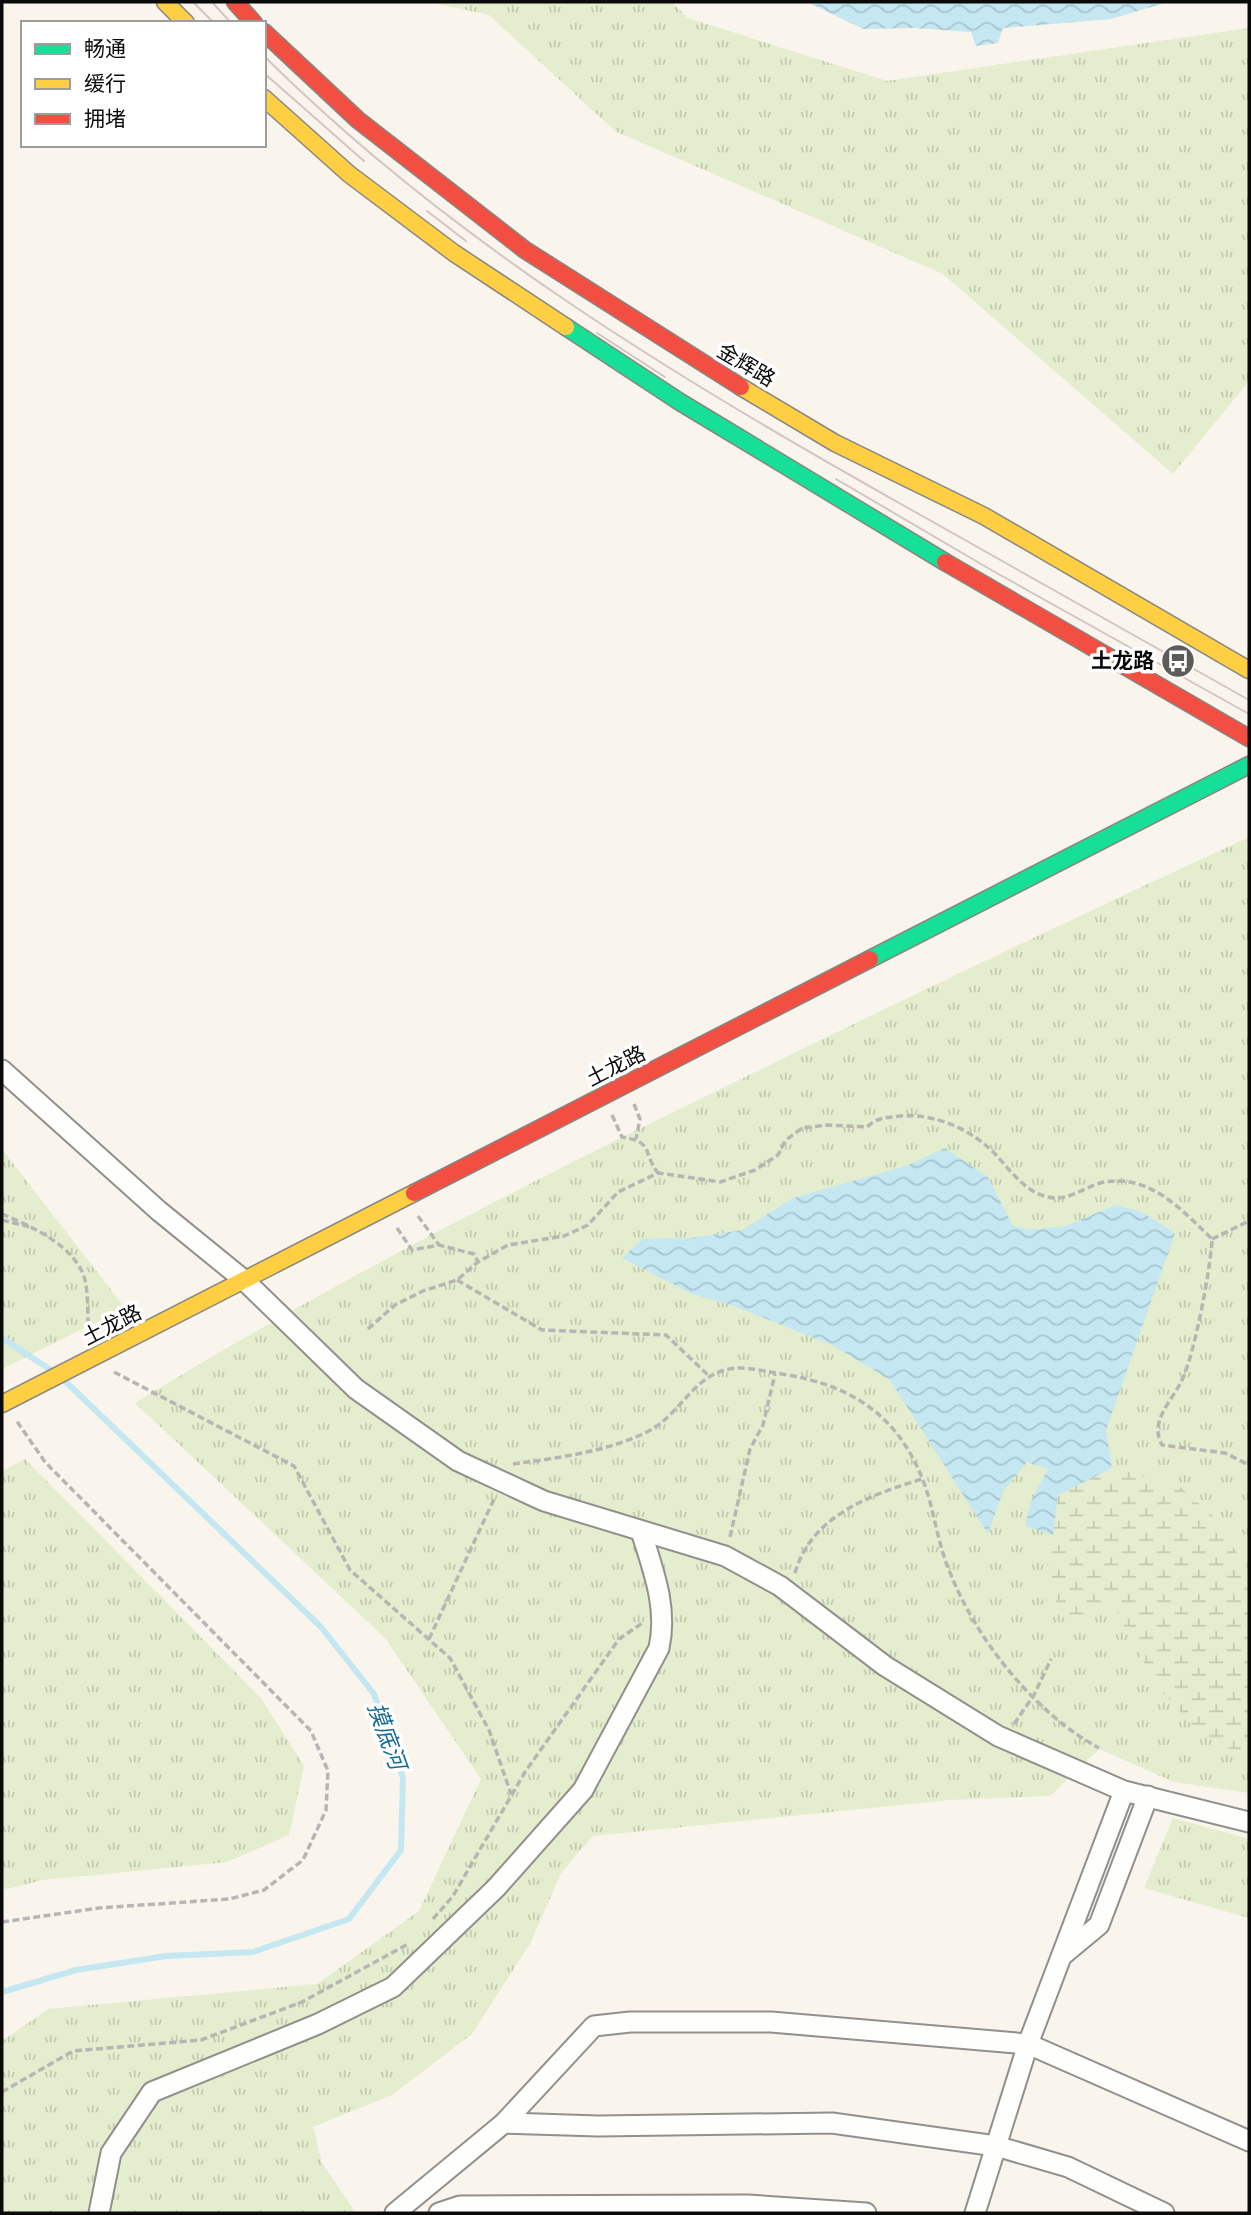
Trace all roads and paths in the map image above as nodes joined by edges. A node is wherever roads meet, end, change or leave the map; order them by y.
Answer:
1 (166, 2) edge
2 (234, 2) edge
3 (184, 21) edge
4 (252, 21) edge
5 (266, 34) edge
6 (266, 100) edge
7 (1249, 670) edge
8 (1249, 738) edge
9 (1249, 765) edge
10 (2, 1070) edge
11 (627, 1085) junction
12 (603, 1096) junction
13 (636, 1139) junction
14 (658, 1173) junction
15 (407, 1197) junction
16 (384, 1209) junction
17 (2, 1214) edge
18 (2, 1220) edge
19 (1249, 1221) edge
20 (42, 1230) junction
21 (1212, 1238) junction
22 (439, 1245) junction
23 (478, 1262) junction
24 (245, 1280) junction
25 (457, 1280) junction
26 (368, 1329) dead end
27 (86, 1362) junction
28 (775, 1373) junction
29 (708, 1375) junction
30 (3, 1404) edge
31 (1249, 1465) edge
32 (922, 1479) junction
33 (503, 1482) junction
34 (641, 1531) junction
35 (725, 1556) junction
36 (789, 1592) junction
37 (662, 1609) junction
38 (429, 1639) junction
39 (1051, 1659) dead end
40 (1034, 1695) junction
41 (1006, 1739) junction
42 (1099, 1748) dead end
43 (1124, 1791) junction
44 (511, 1796) junction
45 (1148, 1796) junction
46 (1249, 1822) edge
47 (2, 1922) edge
48 (430, 1923) dead end
49 (414, 1940) dead end
50 (1063, 1954) junction
51 (1028, 2044) junction
52 (2, 2092) edge
53 (504, 2123) junction
54 (1249, 2141) edge
55 (996, 2146) junction
56 (99, 2213) edge
57 (395, 2213) edge
58 (439, 2213) edge
59 (866, 2213) edge
60 (975, 2213) edge
61 (1164, 2213) edge

1 - 3 main road
2 - 4 main road
5 - 7 main road, 金辉路
6 - 8 main road
9 - 11 main road, 土龙路
10 - 24 street
11 - 12 main road, 土龙路
11 - 13 path
12 - 13 path
12 - 15 main road, 土龙路
13 - 14 path
14 - 21 path
14 - 23 path
15 - 16 main road, 土龙路
15 - 22 path
16 - 22 path
16 - 24 main road, 土龙路
17 - 20 path
18 - 20 path
19 - 21 path
20 - 27 path
21 - 31 path
22 - 23 path
23 - 25 path
24 - 27 main road, 土龙路
24 - 33 street
25 - 26 path
25 - 29 path
27 - 30 main road, 土龙路
27 - 38 path
28 - 29 path
28 - 32 path
28 - 35 path
29 - 33 path
30 - 47 path
32 - 36 path
32 - 40 path
33 - 34 street
33 - 38 path
34 - 35 street
34 - 37 street
35 - 36 street
36 - 41 street
37 - 44 path
37 - 56 street
38 - 44 path
39 - 40 path
40 - 41 path
40 - 42 path
41 - 43 street
43 - 45 street
43 - 50 street
44 - 48 path
45 - 46 street
45 - 50 street
49 - 52 path
50 - 51 street
51 - 53 street
51 - 54 street
51 - 55 street
53 - 55 street
53 - 57 street
55 - 60 street
55 - 61 street
58 - 59 street

